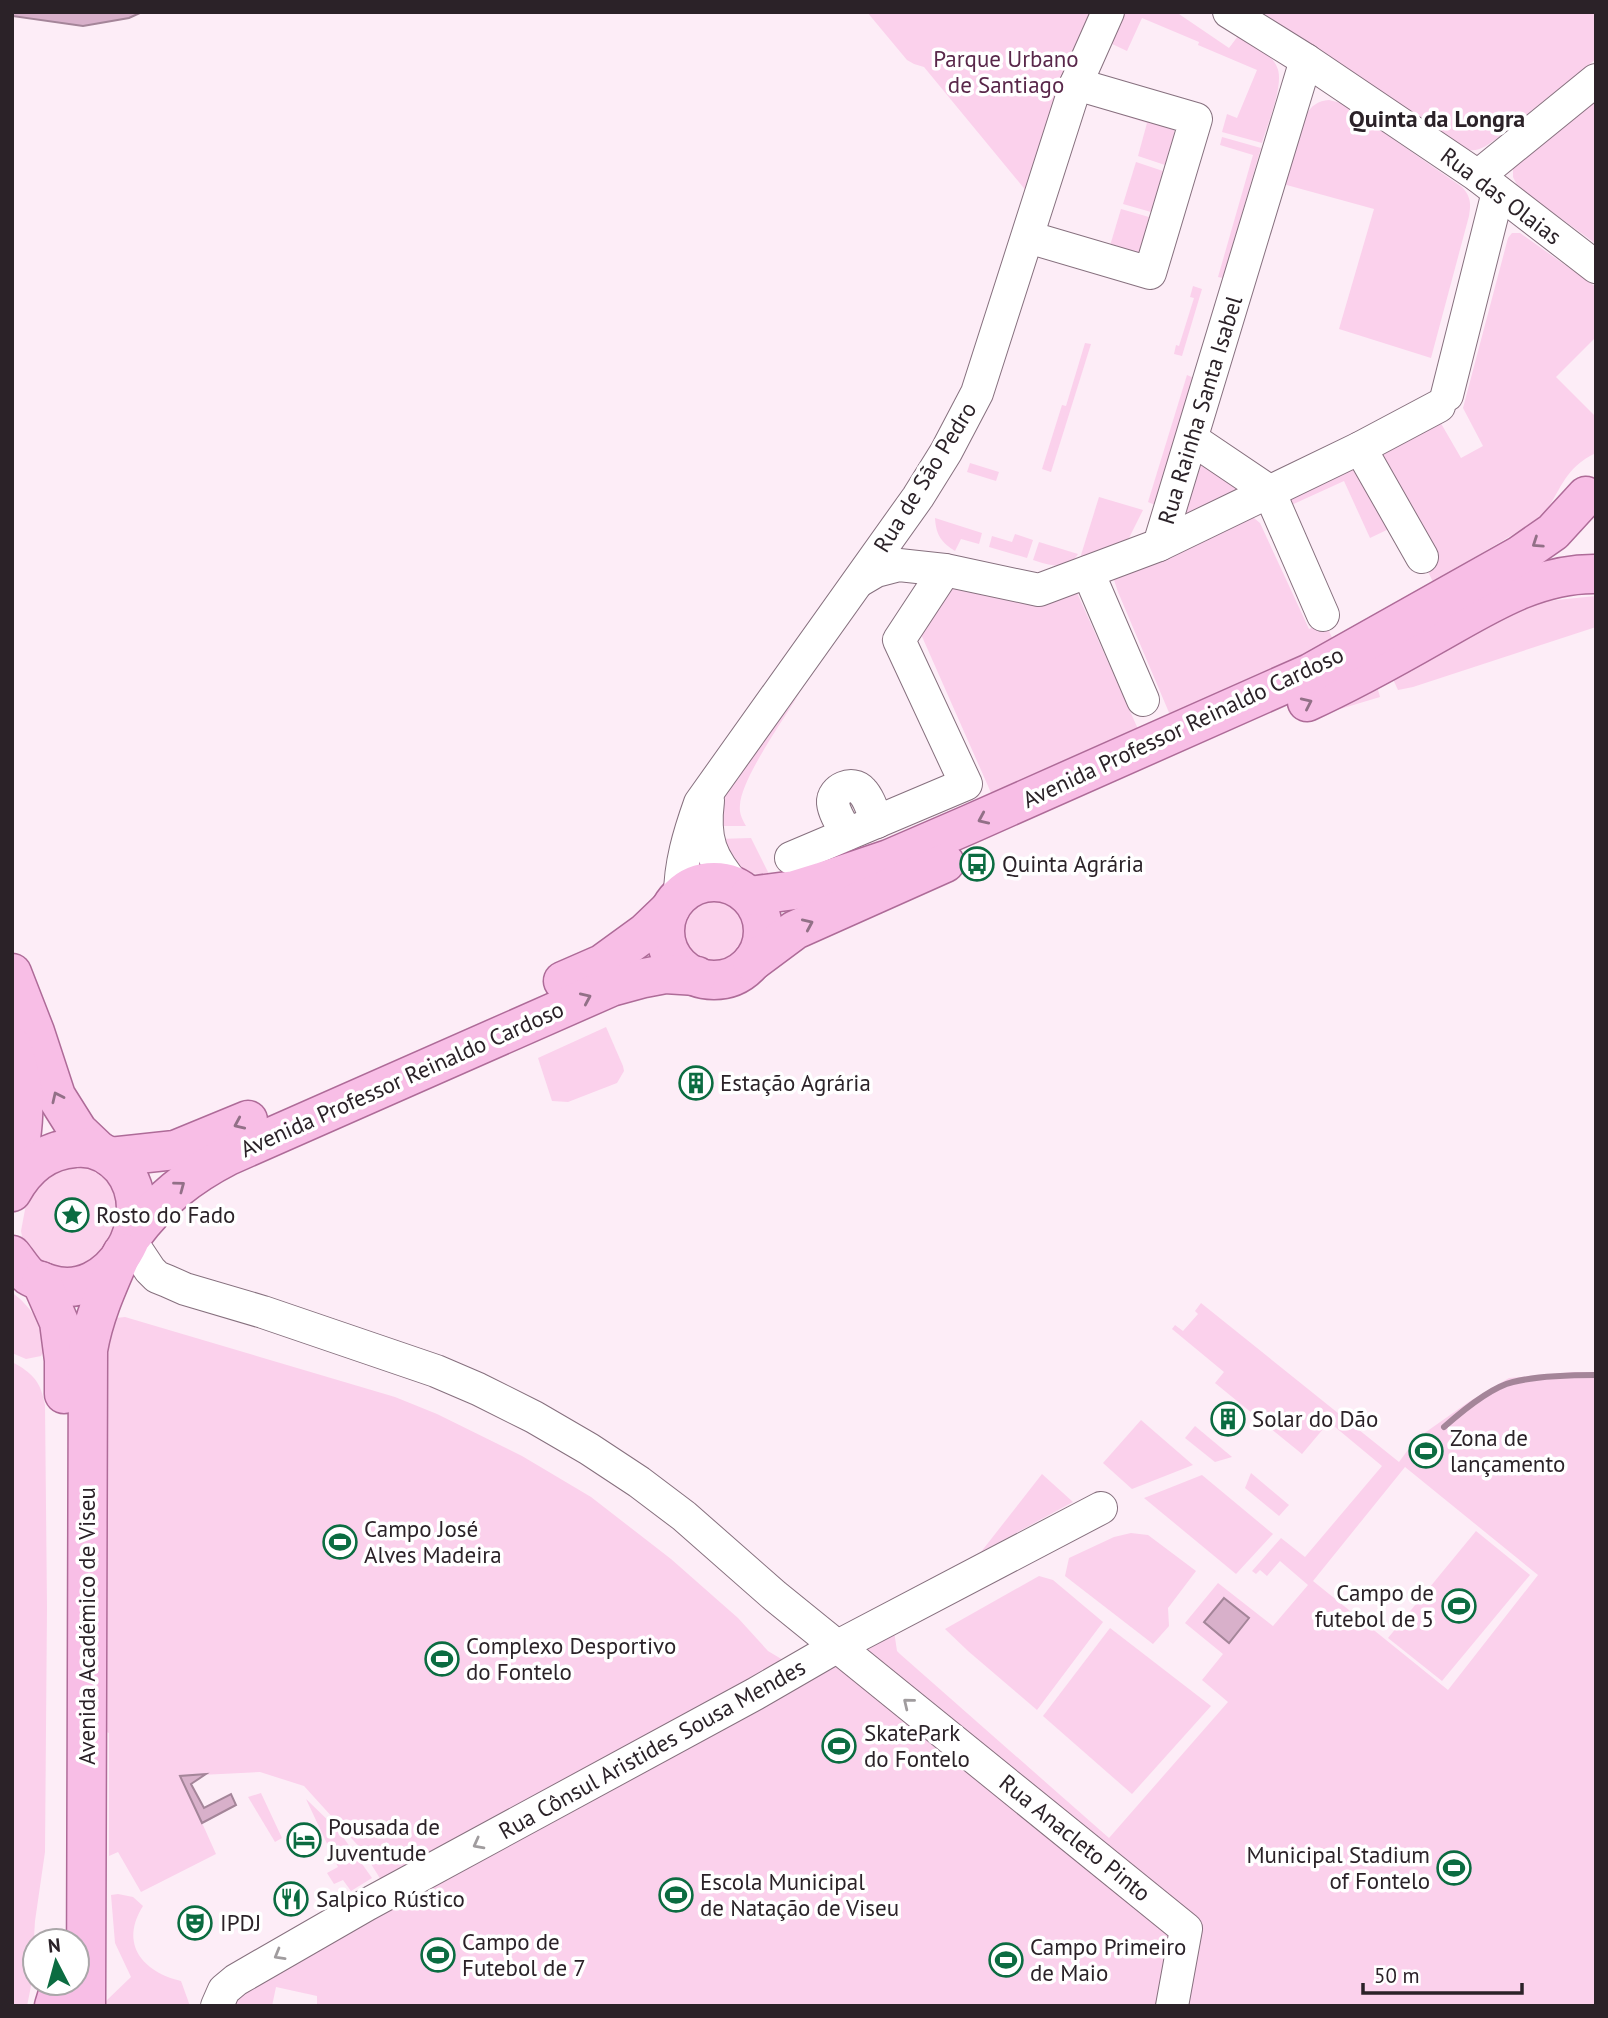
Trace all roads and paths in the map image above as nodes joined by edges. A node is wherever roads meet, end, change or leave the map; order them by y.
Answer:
1 (1108, 12) edge
2 (1229, 12) edge
3 (1306, 60) junction
4 (1596, 80) edge
5 (1076, 84) junction
6 (1488, 184) junction
7 (1028, 237) junction
8 (1596, 267) edge
9 (1192, 439) junction
10 (1360, 448) junction
11 (1269, 491) junction
12 (1591, 491) edge
13 (918, 497) junction
14 (1158, 545) junction
15 (1422, 557) dead end
16 (1596, 563) edge
17 (945, 570) junction
18 (1088, 572) junction
19 (1596, 574) edge
20 (859, 581) junction
21 (1323, 615) dead end
22 (1143, 700) dead end
23 (711, 786) junction
24 (877, 822) junction
25 (847, 835) junction
26 (791, 858) dead end
27 (742, 891) junction
28 (675, 903) junction
29 (752, 962) junction
30 (12, 973) edge
31 (697, 976) junction
32 (12, 1046) edge
33 (104, 1154) junction
34 (12, 1191) edge
35 (81, 1270) edge
36 (185, 1289) junction
37 (1101, 1508) dead end
38 (838, 1646) junction
39 (64, 1927) edge
40 (86, 2006) edge
41 (217, 2006) edge
42 (1172, 2006) edge

1 - 5 street, Rua de São Pedro
2 - 3 street, Rua das Olaias
3 - 6 street, Rua das Olaias
3 - 9 street, Rua Rainha Santa Isabel
4 - 6 street
5 - 7 street, Rua de São Pedro
5 - 7 street
6 - 8 street, Rua das Olaias
6 - 10 street
7 - 13 street, Rua de São Pedro
9 - 11 street
9 - 14 street, Rua Rainha Santa Isabel
10 - 11 street
10 - 15 street
11 - 14 street
11 - 21 street
12 - 16 main road
12 -> 27 main road, Avenida Professor Reinaldo Cardoso
13 - 17 street
13 - 20 street, Rua de São Pedro
14 - 18 street, Rua Rainha Santa Isabel
17 - 18 street, Rua Rainha Santa Isabel
17 - 20 street, Rua Rainha Santa Isabel
17 - 24 street
18 - 22 street
29 -> 19 main road, Avenida Professor Reinaldo Cardoso
20 - 23 street, Rua de São Pedro
23 - 27 street
23 - 28 street, Rua de São Pedro
24 - 25 street
24 - 25 street
25 - 26 street
27 - 28 main road
27 - 29 main road
28 - 31 main road
28 -> 33 main road, Avenida Professor Reinaldo Cardoso
29 - 31 main road
33 -> 30 main road
35 -> 31 main road, Avenida Professor Reinaldo Cardoso
32 - 34 main road
33 - 34 main road, Avenida Professor Reinaldo Cardoso
33 - 35 main road
35 - 36 street
35 - 36 street
35 - 39 main road, Avenida Académico de Viseu
35 - 40 main road, Avenida Académico de Viseu
36 - 38 street
37 - 38 street, Rua Cônsul Aristides Sousa Mendes
38 -> 41 street, Rua Cônsul Aristides Sousa Mendes
42 -> 38 street, Rua Anacleto Pinto

